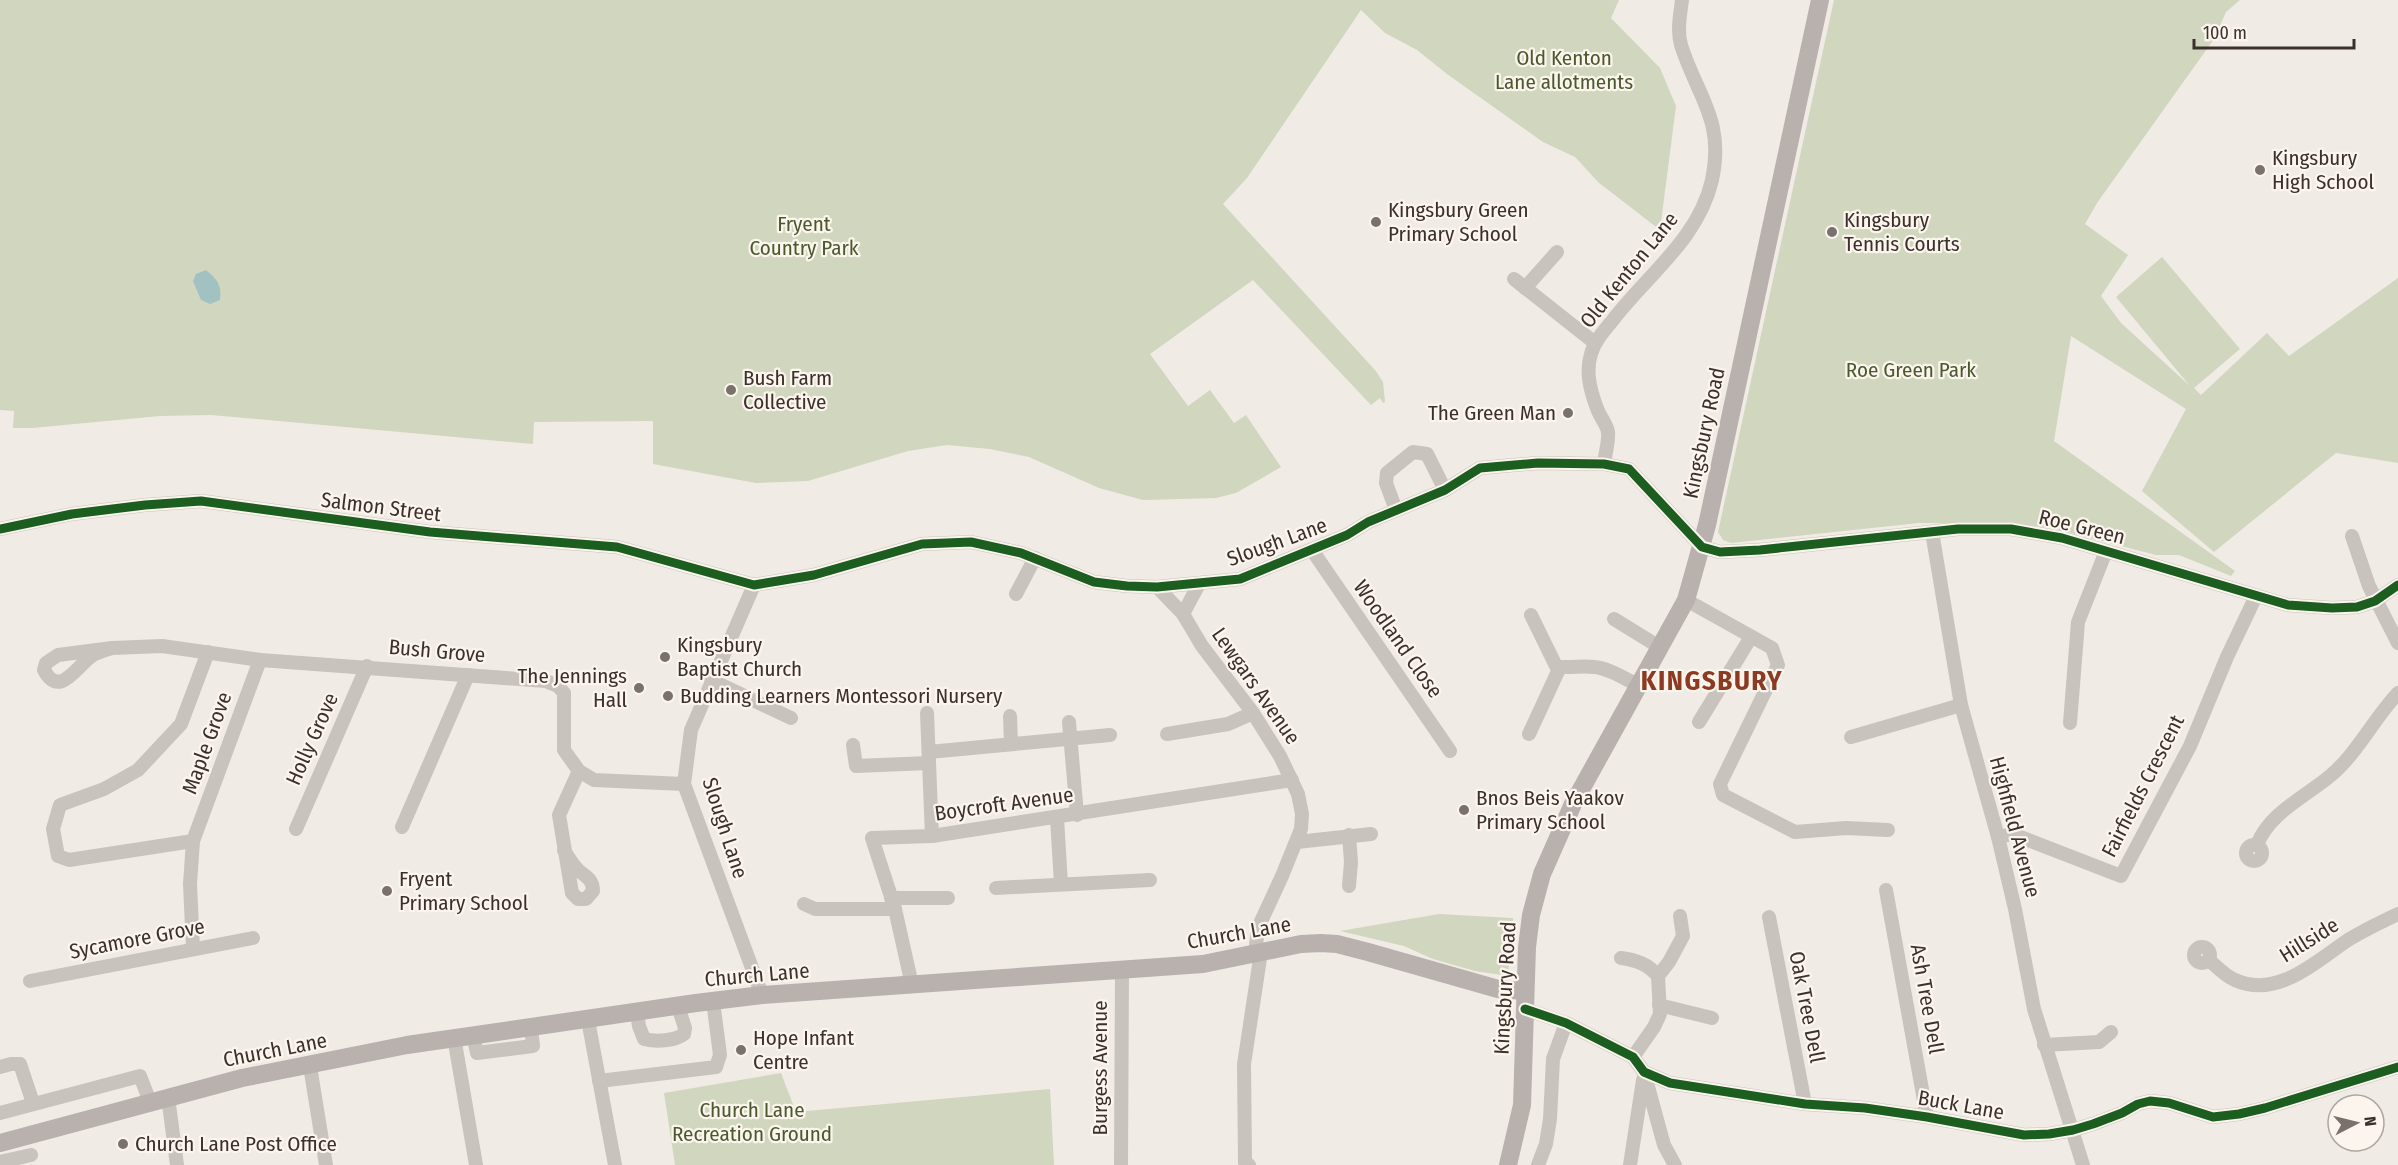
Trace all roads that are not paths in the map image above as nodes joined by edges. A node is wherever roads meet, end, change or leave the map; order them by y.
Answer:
1 (1682, 0) edge
2 (1820, 0) edge
3 (1557, 252) dead end
4 (1595, 344) junction
5 (1604, 464) junction
6 (1445, 490) junction
7 (1396, 510) junction
8 (0, 529) edge
9 (1932, 532) junction
10 (2352, 536) dead end
11 (1702, 547) junction
12 (1312, 550) junction
13 (2106, 551) junction
14 (1035, 558) junction
15 (1199, 584) junction
16 (754, 585) junction
17 (2398, 585) edge
18 (1158, 587) junction
19 (1017, 594) dead end
20 (2256, 596) junction
21 (1686, 600) junction
22 (2375, 601) junction
23 (1183, 614) junction
24 (1531, 615) dead end
25 (1614, 619) dead end
26 (1751, 637) junction
27 (2398, 642) edge
28 (112, 648) dead end
29 (1661, 648) junction
30 (208, 652) junction
31 (261, 660) junction
32 (367, 666) junction
33 (1560, 667) junction
34 (468, 675) junction
35 (711, 681) junction
36 (1638, 686) junction
37 (2398, 693) edge
38 (1961, 705) junction
39 (927, 713) dead end
40 (1253, 713) junction
41 (1010, 716) dead end
42 (791, 718) dead end
43 (1069, 722) dead end
44 (1699, 722) dead end
45 (2070, 723) dead end
46 (1167, 734) dead end
47 (1529, 734) dead end
48 (1110, 735) dead end
49 (1851, 737) dead end
50 (1071, 739) junction
51 (1011, 744) junction
52 (853, 745) dead end
53 (1450, 751) dead end
54 (929, 757) junction
55 (579, 771) junction
56 (1292, 780) junction
57 (684, 784) junction
58 (1077, 815) junction
59 (1057, 818) junction
60 (402, 827) dead end
61 (296, 829) dead end
62 (1888, 830) dead end
63 (1371, 834) dead end
64 (1349, 835) junction
65 (933, 836) junction
66 (1998, 837) junction
67 (193, 841) junction
68 (1297, 842) junction
69 (2257, 845) dead end
70 (564, 850) dead end
71 (1150, 880) dead end
72 (1061, 885) junction
73 (1349, 886) dead end
74 (996, 888) dead end
75 (1886, 890) dead end
76 (948, 898) dead end
77 (893, 903) junction
78 (804, 904) dead end
79 (2398, 914) edge
80 (1680, 916) dead end
81 (1769, 917) dead end
82 (253, 938) dead end
83 (193, 949) junction
84 (1258, 953) junction
85 (1621, 958) dead end
86 (2209, 960) dead end
87 (1122, 971) junction
88 (1658, 976) junction
89 (30, 981) dead end
90 (912, 985) junction
91 (762, 996) junction
92 (1524, 1000) junction
93 (713, 1001) junction
94 (1659, 1005) junction
95 (678, 1006) junction
96 (637, 1013) junction
97 (1712, 1018) dead end
98 (588, 1020) junction
99 (1566, 1023) junction
100 (2111, 1032) dead end
101 (454, 1037) junction
102 (2044, 1045) junction
103 (1633, 1057) junction
104 (310, 1066) junction
105 (0, 1067) edge
106 (2398, 1067) edge
107 (1644, 1072) junction
108 (599, 1082) junction
109 (168, 1097) junction
110 (150, 1102) junction
111 (33, 1103) junction
112 (1805, 1104) junction
113 (0, 1113) edge
114 (1927, 1117) junction
115 (2073, 1130) junction
116 (29, 1134) junction
117 (0, 1143) edge
118 (31, 1160) edge
119 (0, 1162) edge
120 (177, 1165) edge
121 (326, 1165) edge
122 (476, 1165) edge
123 (615, 1165) edge
124 (1121, 1165) edge
125 (1249, 1165) edge
126 (1508, 1165) edge
127 (1538, 1165) edge
128 (1630, 1165) edge
129 (1676, 1165) edge
130 (2083, 1165) edge

1 - 4 street, Old Kenton Lane
2 - 11 main road, Kingsbury Road
3 - 4 street
4 - 5 street, Old Kenton Lane
5 - 6 street, Slough Lane
5 - 11 street, Slough Lane
6 - 7 street, Slough Lane
6 - 7 street
7 - 12 street, Slough Lane
8 - 16 street, Salmon Street
9 - 11 street, Roe Green
9 - 13 street, Roe Green
9 - 38 street, Highfield Avenue
10 - 22 street
11 - 21 main road, Kingsbury Road
12 - 15 street, Slough Lane
12 - 53 street, Woodland Close
13 - 20 street, Roe Green
13 - 45 street
14 - 16 street, Slough Lane
14 - 18 street, Slough Lane
14 - 19 street
15 - 18 street, Slough Lane
15 - 23 street
16 - 35 street, Slough Lane
17 - 22 street
18 - 23 street, Lewgars Avenue
20 - 22 street, Roe Green
20 - 66 street, Fairfields Crescent
21 - 26 street
21 - 29 main road, Kingsbury Road
22 - 27 street
23 - 40 street, Lewgars Avenue
24 - 33 street
25 - 29 street
26 - 44 street
26 - 62 street
28 - 30 street, Bush Grove
29 - 36 main road, Kingsbury Road
30 - 31 street, Bush Grove
30 - 67 street, Maple Grove
31 - 32 street, Bush Grove
31 - 67 street, Maple Grove
32 - 34 street, Bush Grove
32 - 61 street, Holly Grove
33 - 36 street
33 - 47 street
34 - 55 street, Bush Grove
34 - 60 street
35 - 42 street
35 - 57 street, Slough Lane
36 - 92 main road, Kingsbury Road
37 - 69 street
38 - 49 street
38 - 66 street, Highfield Avenue
39 - 54 street
40 - 46 street
40 - 56 street, Lewgars Avenue
41 - 51 street
43 - 50 street
48 - 50 street
50 - 51 street
50 - 58 street
51 - 54 street
52 - 54 street
54 - 65 street
55 - 57 street
55 - 70 street
56 - 58 street, Boycroft Avenue
56 - 68 street, Lewgars Avenue
57 - 91 street, Slough Lane
58 - 59 street, Boycroft Avenue
59 - 65 street, Boycroft Avenue
59 - 72 street
63 - 64 street
64 - 68 street
64 - 73 street
65 - 77 street, Boycroft Avenue
66 - 102 street, Highfield Avenue
67 - 83 street, Maple Grove
68 - 84 street, Lewgars Avenue
71 - 72 street
72 - 74 street
75 - 114 street, Ash Tree Dell
76 - 77 street
77 - 78 street
77 - 90 street, Boycroft Avenue
79 - 86 street, Hillside
80 - 88 street
81 - 112 street, Oak Tree Dell
82 - 83 street, Sycamore Grove
83 - 89 street, Sycamore Grove
84 - 87 main road, Church Lane
84 - 92 main road, Church Lane
84 - 125 street, Lewgars Avenue
85 - 88 street
87 - 90 main road, Church Lane
87 - 124 street, Burgess Avenue
88 - 94 street
90 - 91 main road, Church Lane
91 - 93 main road, Church Lane
92 - 99 street
92 - 126 main road, Kingsbury Road
93 - 95 main road, Church Lane
93 - 108 street
94 - 97 street
94 - 103 street
95 - 96 main road, Church Lane
95 - 96 street
96 - 98 main road, Church Lane
98 - 101 main road, Church Lane
98 - 108 street
99 - 103 street
99 - 127 street
100 - 102 street
101 - 104 main road, Church Lane
101 - 122 street
102 - 115 street, Highfield Avenue
103 - 107 street
104 - 109 main road, Church Lane
104 - 121 street
105 - 111 street
106 - 115 street, Buck Lane
107 - 112 street, Buck Lane
107 - 128 street
107 - 129 street
108 - 123 street
109 - 110 main road, Church Lane
109 - 120 street
110 - 111 street
110 - 116 main road, Church Lane
111 - 113 street
112 - 114 street, Buck Lane
114 - 115 street, Buck Lane
115 - 130 street, Highfield Avenue
116 - 117 main road, Church Lane
116 - 118 street
118 - 119 street

